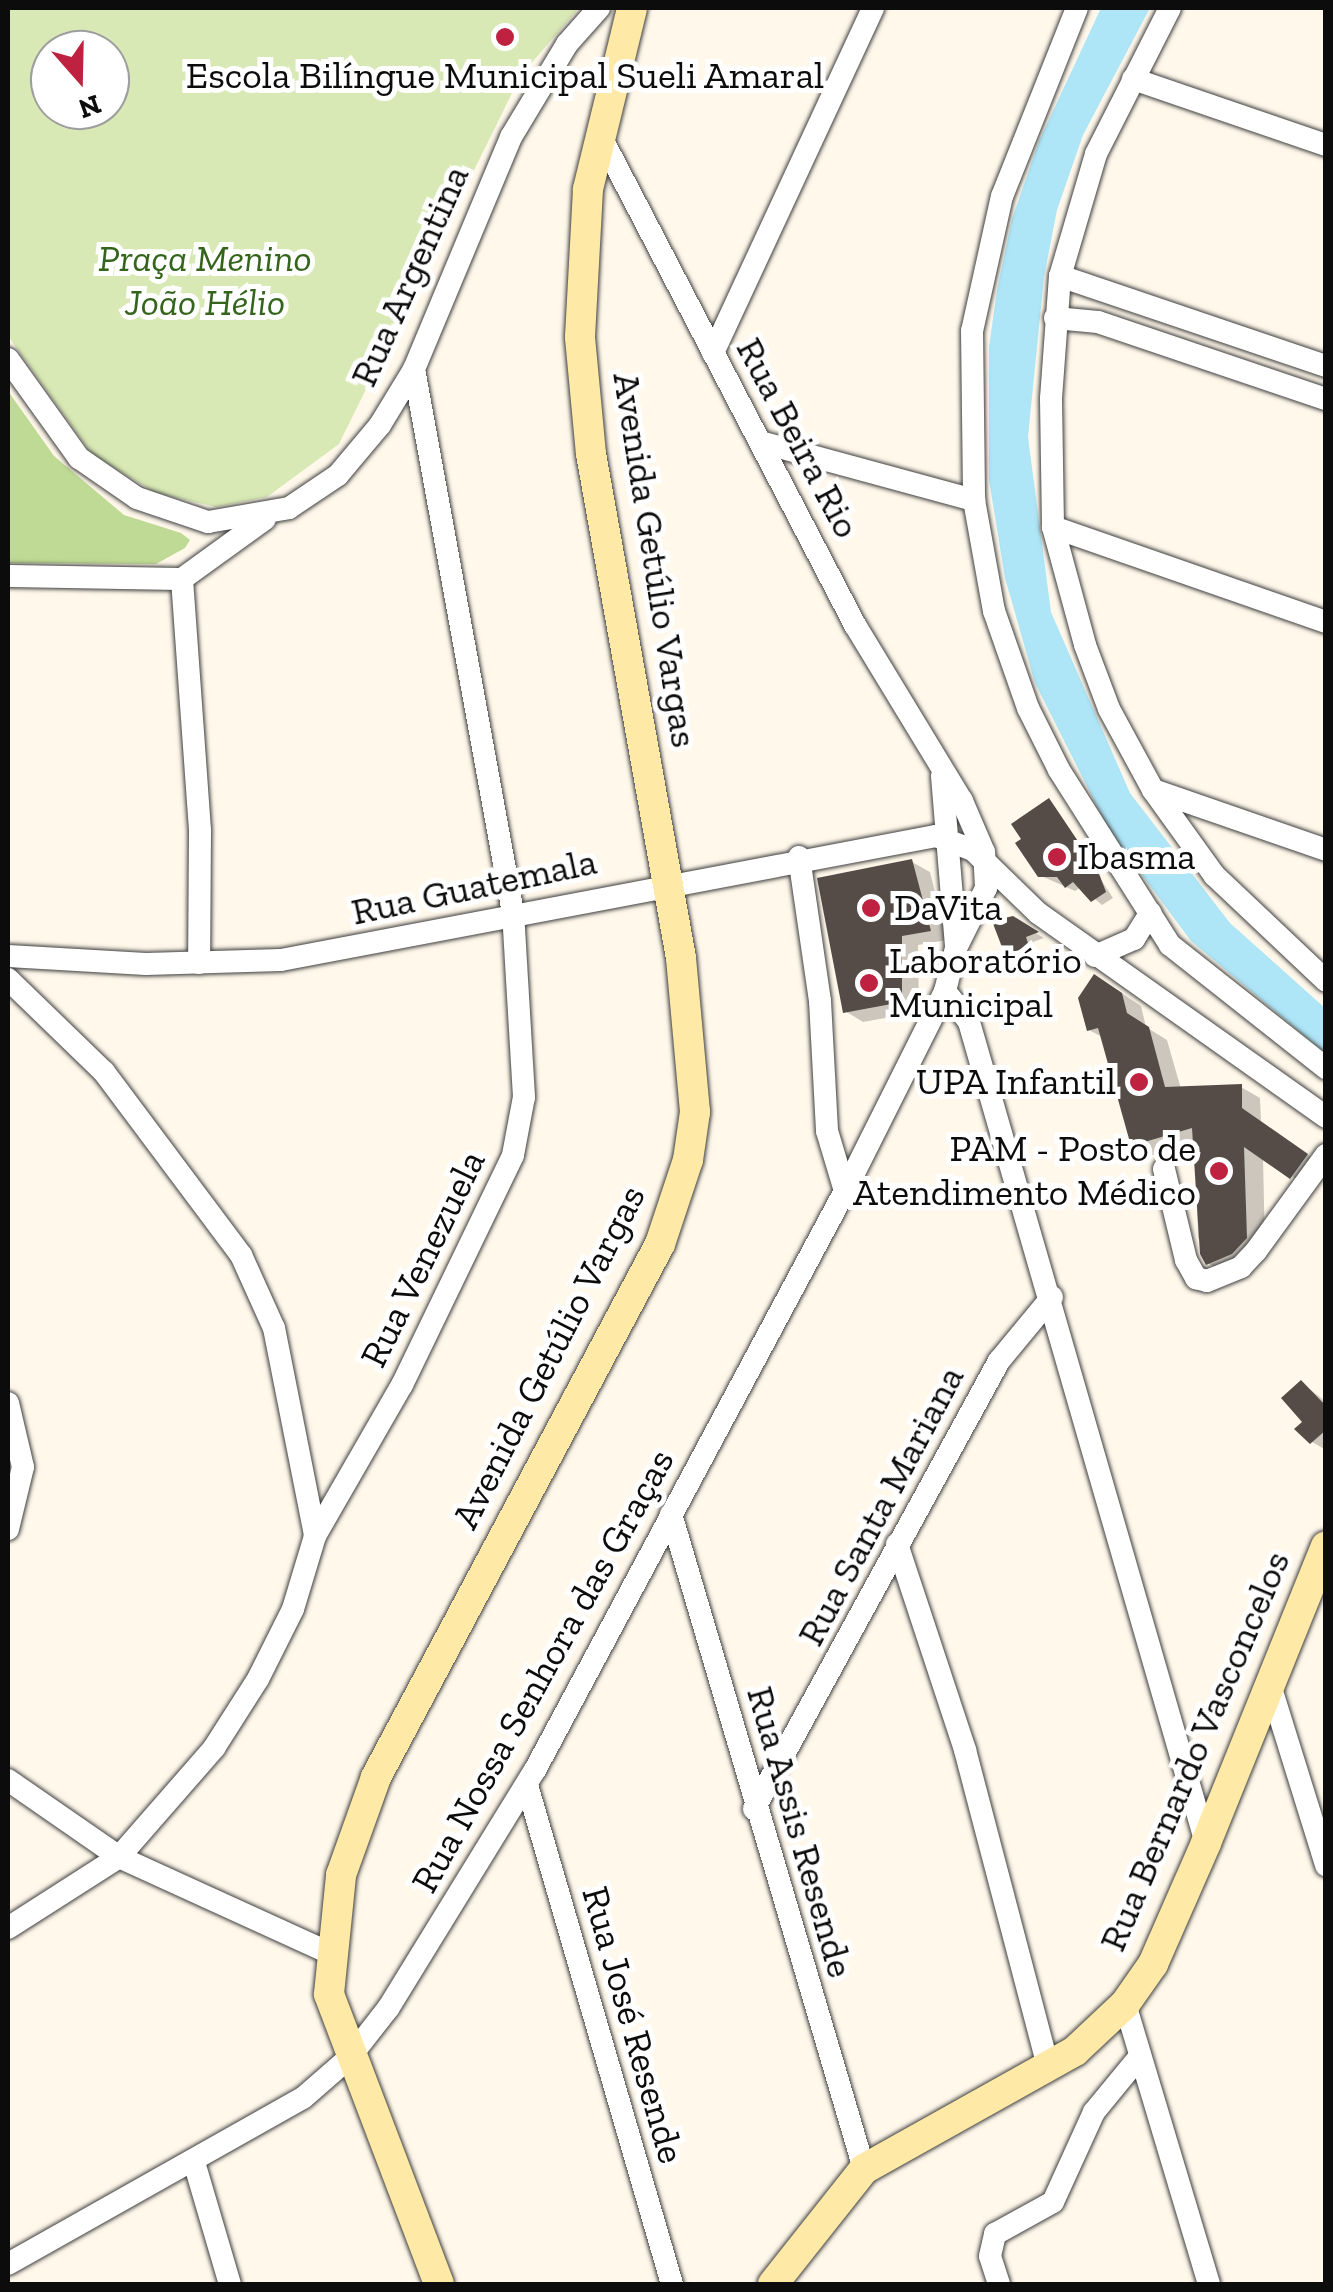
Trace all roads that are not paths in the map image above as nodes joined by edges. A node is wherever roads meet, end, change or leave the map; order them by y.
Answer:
1 (599, 8) edge
2 (873, 8) edge
3 (1078, 8) edge
4 (1170, 8) edge
5 (623, 12) edge
6 (1133, 80) junction
7 (599, 133) junction
8 (1326, 144) edge
9 (1060, 276) junction
10 (1055, 318) junction
11 (713, 352) junction
12 (8, 358) edge
13 (1326, 366) edge
14 (414, 368) junction
15 (1326, 399) edge
16 (764, 442) junction
17 (974, 500) junction
18 (268, 516) junction
19 (1054, 527) junction
20 (8, 576) edge
21 (182, 578) junction
22 (1326, 622) edge
23 (942, 773) junction
24 (1152, 790) junction
25 (950, 839) junction
26 (1326, 850) edge
27 (798, 857) junction
28 (987, 864) junction
29 (950, 879) junction
30 (669, 883) junction
31 (983, 898) junction
32 (513, 913) junction
33 (1038, 913) junction
34 (1150, 913) junction
35 (1170, 945) junction
36 (956, 948) junction
37 (8, 956) edge
38 (1095, 956) junction
39 (199, 964) junction
40 (1126, 975) junction
41 (8, 979) edge
42 (1326, 981) edge
43 (945, 991) junction
44 (1326, 1068) edge
45 (1326, 1117) edge
46 (1326, 1154) edge
47 (1164, 1169) dead end
48 (845, 1191) junction
49 (1052, 1296) junction
50 (8, 1403) edge
51 (671, 1514) junction
52 (8, 1530) edge
53 (315, 1536) junction
54 (897, 1544) junction
55 (1326, 1546) edge
56 (1270, 1685) junction
57 (8, 1780) edge
58 (527, 1785) junction
59 (754, 1809) junction
60 (1206, 1843) junction
61 (120, 1857) junction
62 (1326, 1865) edge
63 (8, 1928) edge
64 (330, 1954) junction
65 (1125, 2004) junction
66 (1140, 2056) junction
67 (350, 2057) junction
68 (1048, 2067) junction
69 (194, 2162) junction
70 (864, 2169) junction
71 (11, 2271) edge
72 (230, 2284) edge
73 (439, 2284) edge
74 (672, 2284) edge
75 (773, 2284) edge
76 (999, 2284) edge
77 (1209, 2284) edge

1 - 14 street, Rua Argentina
2 - 11 street
3 - 17 street
4 - 6 street
5 - 7 main road, Avenida Getúlio Vargas
6 - 8 street
6 - 9 street
7 - 11 street, Rua Beira Rio
7 - 30 main road, Avenida Getúlio Vargas
9 - 10 street
9 - 13 street
10 - 15 street
10 - 19 street
11 - 16 street, Rua Beira Rio
12 - 18 street, Rua Argentina
14 - 18 street, Rua Argentina
14 - 32 street, Rua Venezuela
16 - 17 street
16 - 23 street, Rua Beira Rio
17 - 34 street
18 - 21 street
19 - 22 street
19 - 24 street
20 - 21 street
21 - 39 street
23 - 25 street, Rua Beira Rio
23 - 28 street, Rua Beira Rio
24 - 26 street
24 - 42 street
25 - 27 street, Rua Guatemala
25 - 28 street, Rua Beira Rio
25 - 29 street, Rua Beira Rio
27 - 30 street, Rua Guatemala
27 - 48 street
28 - 29 street
28 - 31 street, Rua Beira Rio
28 - 33 street, Rua Beira Rio
29 - 31 street, Rua Beira Rio
29 - 36 street, Rua Nossa Senhora das Graças
30 - 32 street, Rua Guatemala
30 - 64 main road, Avenida Getúlio Vargas
31 - 33 street, Rua Beira Rio
31 - 36 street, Rua Nossa Senhora das Graças
32 - 39 street, Rua Guatemala
32 - 53 street, Rua Venezuela
33 - 38 street, Rua Beira Rio
34 - 35 street
34 - 38 street
35 - 40 street
35 - 44 street
36 - 43 street, Rua Nossa Senhora das Graças
37 - 39 street, Rua Guatemala
38 - 40 street, Rua Beira Rio
40 - 45 street, Rua Beira Rio
41 - 53 street
43 - 48 street, Rua Nossa Senhora das Graças
43 - 49 street
46 - 47 street
48 - 51 street, Rua Nossa Senhora das Graças
49 - 54 street, Rua Santa Mariana
49 - 60 street
50 - 52 street
51 - 58 street, Rua Nossa Senhora das Graças
51 - 59 street, Rua Assis Resende
53 - 61 street, Rua Venezuela
54 - 59 street, Rua Santa Mariana
54 - 68 street
55 - 56 main road, Rua Bernardo Vasconcelos
56 - 60 main road, Rua Bernardo Vasconcelos
56 - 62 street
57 - 61 street
58 - 67 street, Rua Nossa Senhora das Graças
58 - 74 street, Rua José Resende
59 - 70 street, Rua Assis Resende
60 - 65 main road, Rua Bernardo Vasconcelos
61 - 63 street, Rua Venezuela
61 - 64 street
64 - 67 main road, Avenida Getúlio Vargas
65 - 66 street
65 - 68 main road, Rua Bernardo Vasconcelos
66 - 76 street
66 - 77 street
67 - 69 street, Rua Nossa Senhora das Graças
67 - 73 main road, Avenida Getúlio Vargas
68 - 70 main road, Rua Bernardo Vasconcelos
69 - 71 street, Rua Nossa Senhora das Graças
69 - 72 street
70 - 75 main road, Rua Bernardo Vasconcelos

